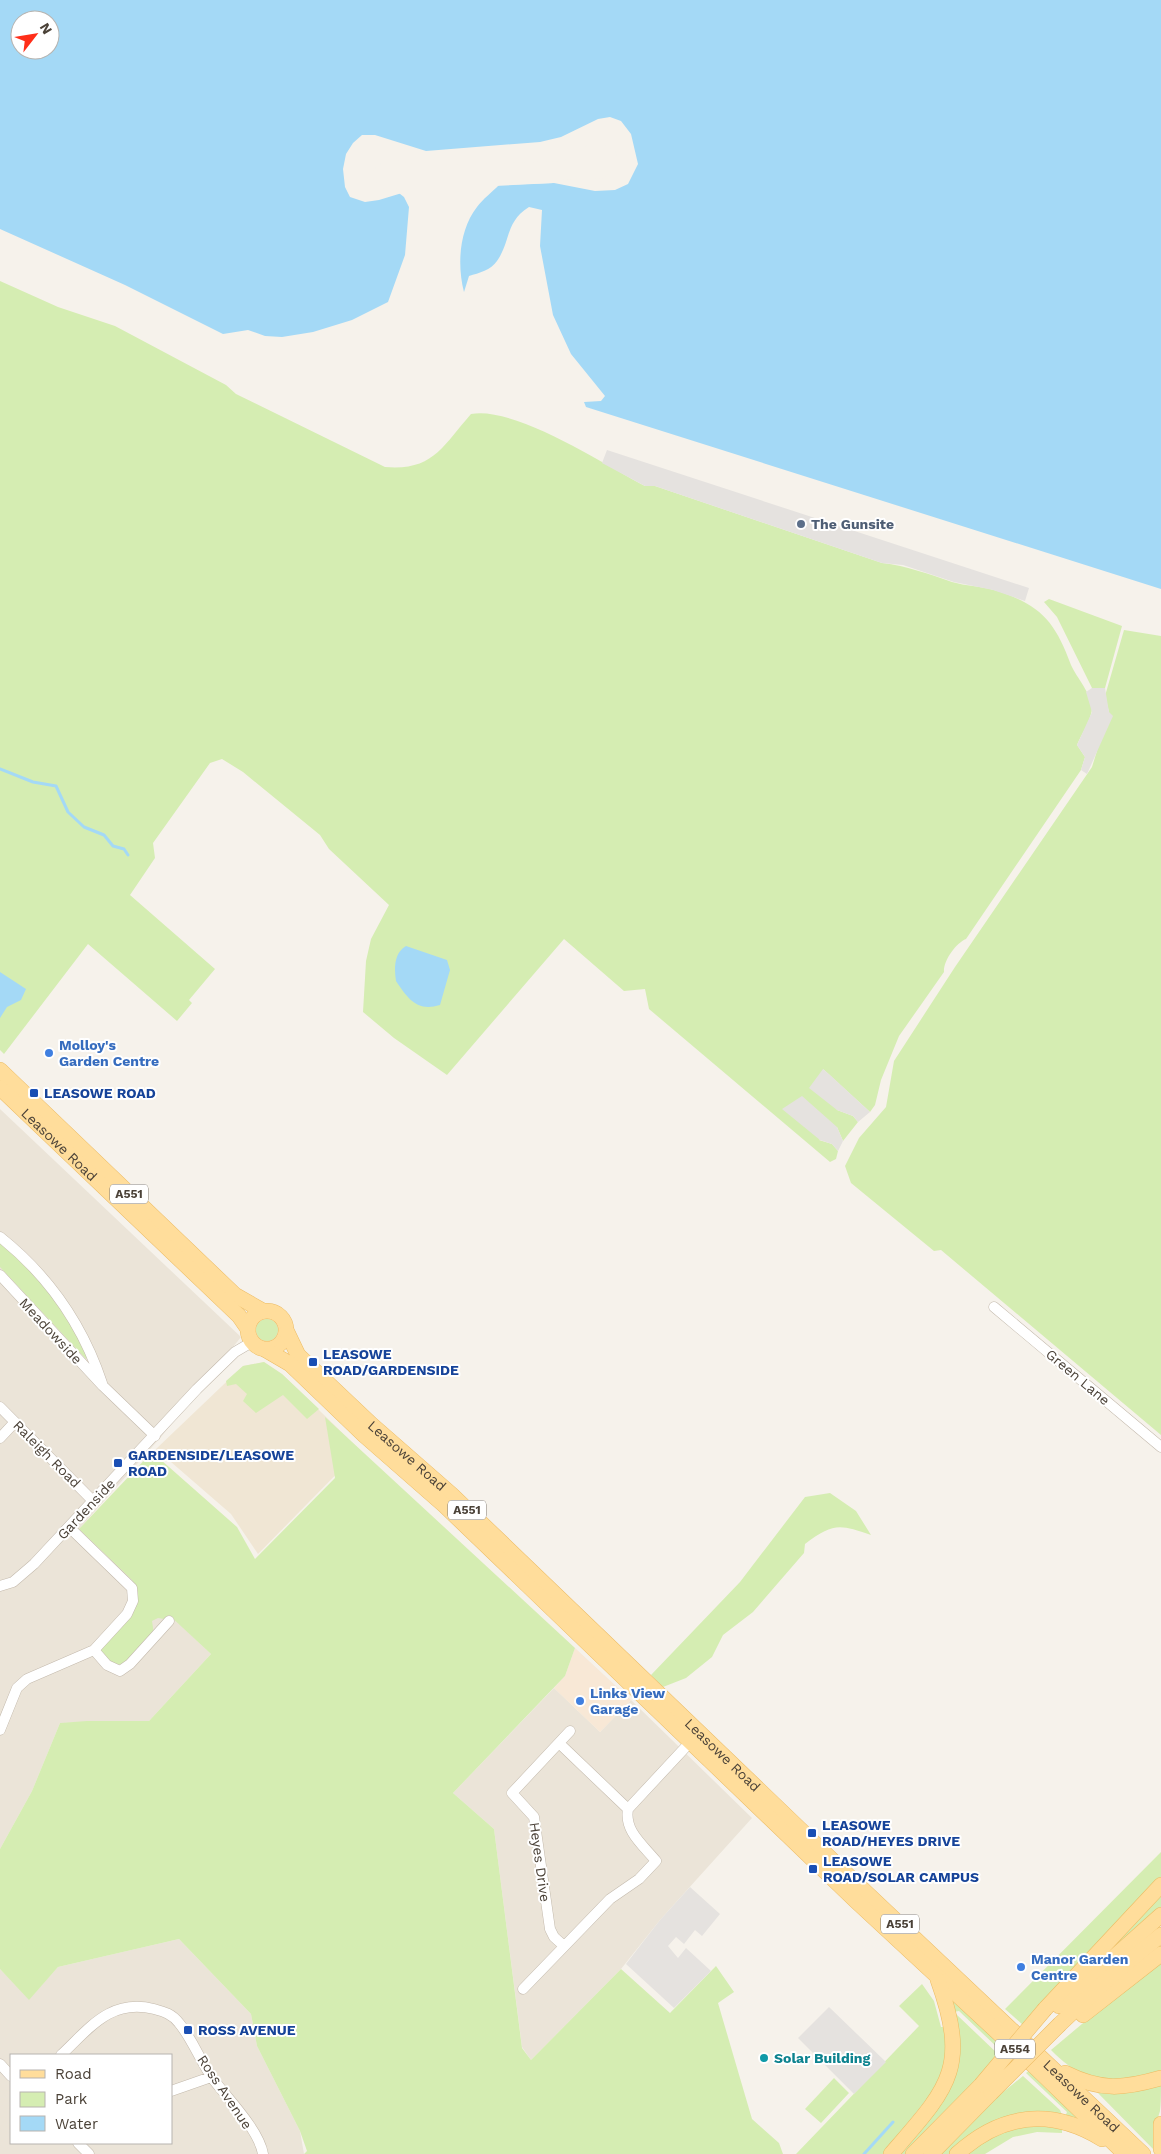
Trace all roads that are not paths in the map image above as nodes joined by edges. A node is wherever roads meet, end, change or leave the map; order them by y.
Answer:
1 (0, 1070) edge
2 (0, 1088) edge
3 (0, 1238) edge
4 (0, 1275) edge
5 (994, 1307) dead end
6 (263, 1311) junction
7 (286, 1332) junction
8 (250, 1335) junction
9 (266, 1350) junction
10 (103, 1386) junction
11 (0, 1407) edge
12 (15, 1422) junction
13 (154, 1436) junction
14 (0, 1438) edge
15 (1161, 1447) edge
16 (93, 1501) junction
17 (69, 1527) junction
18 (0, 1586) edge
19 (169, 1621) dead end
20 (94, 1650) junction
21 (1, 1725) edge
22 (570, 1731) dead end
23 (695, 1738) junction
24 (560, 1744) junction
25 (628, 1809) junction
26 (1161, 1885) edge
27 (1161, 1915) edge
28 (1161, 1935) edge
29 (564, 1946) junction
30 (1161, 1954) edge
31 (937, 1977) junction
32 (523, 1989) dead end
33 (1055, 2019) junction
34 (62, 2054) edge
35 (1037, 2056) junction
36 (0, 2064) edge
37 (10, 2075) edge
38 (211, 2077) junction
39 (1161, 2078) edge
40 (986, 2089) junction
41 (172, 2091) edge
42 (1161, 2124) edge
43 (1161, 2149) edge
44 (1124, 2153) edge
45 (263, 2154) edge
46 (891, 2154) edge
47 (913, 2154) edge
48 (932, 2154) edge
49 (957, 2154) edge
50 (1143, 2154) edge

1 - 6 main road, Leasowe Road / A551
2 - 8 main road, Leasowe Road / A551
3 - 10 street, Meadowside
4 - 10 street, Meadowside
5 - 15 street, Green Lane
6 - 7 main road
6 - 8 main road
7 - 9 main road
7 - 23 main road, Leasowe Road / A551
8 - 9 main road
8 - 13 street, Gardenside
9 - 23 main road, Leasowe Road / A551
10 - 13 street, Meadowside
11 - 12 street, Raleigh Road
12 - 14 street
12 - 16 street, Raleigh Road
13 - 16 street, Gardenside
16 - 17 street, Gardenside
17 - 18 street, Gardenside
17 - 20 street
19 - 20 street
20 - 21 street
22 - 24 street
23 - 25 street
23 - 31 main road, Leasowe Road / A551
23 - 35 main road, Leasowe Road / A551
24 - 25 street
24 - 29 street, Heyes Drive
25 - 29 street
26 - 33 main road
27 - 33 main road, A554
28 - 33 main road, A554
29 - 32 street
30 - 33 main road
31 - 44 main road, Leasowe Road / A551
31 - 46 main road
33 - 35 main road, A554, bridge
33 - 40 main road, A554, bridge
34 - 38 street, Ross Avenue
35 - 39 main road
35 - 40 main road, A554, bridge
35 - 50 main road, Leasowe Road / A551
36 - 37 street
38 - 41 street
38 - 45 street, Ross Avenue
40 - 47 main road, A554
40 - 48 main road, A554
42 - 43 main road
44 - 49 main road

